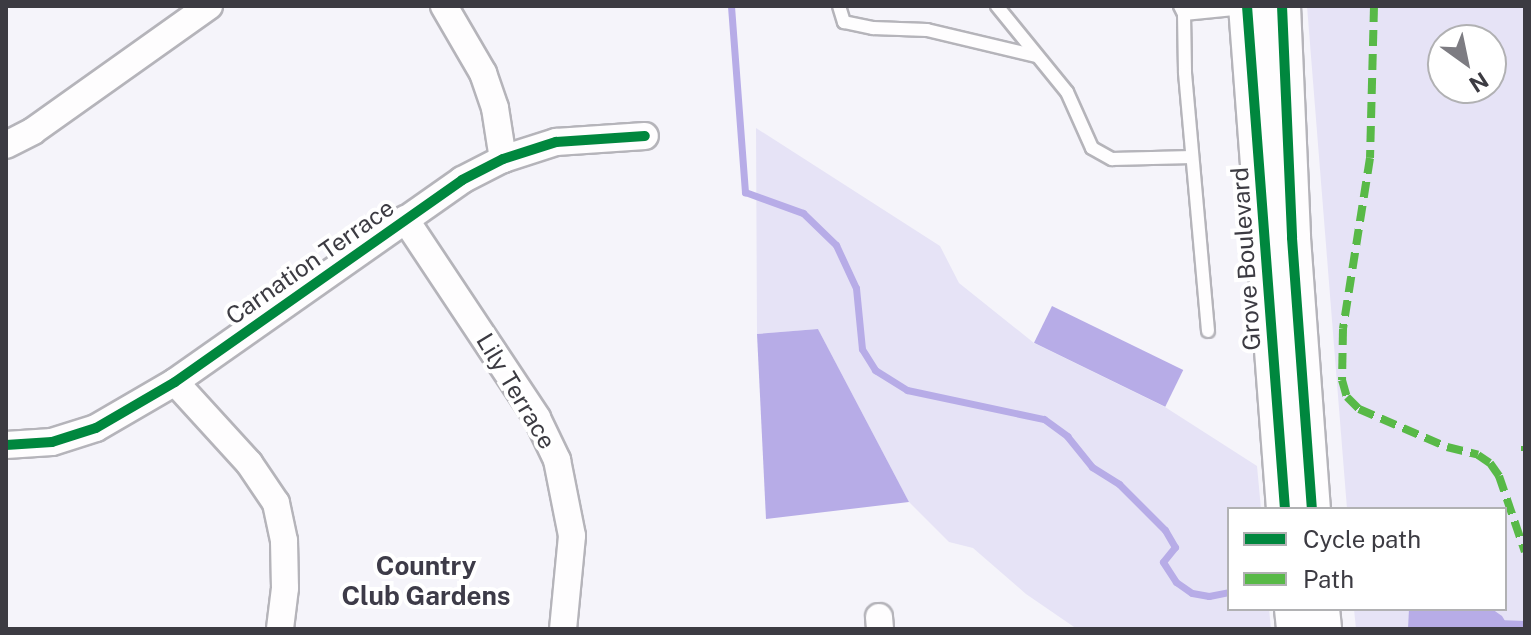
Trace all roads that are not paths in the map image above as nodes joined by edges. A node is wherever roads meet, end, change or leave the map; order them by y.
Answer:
1 (444, 6) edge
2 (839, 6) edge
3 (997, 6) edge
4 (1258, 7) edge
5 (199, 9) edge
6 (1182, 10) edge
7 (1036, 56) junction
8 (645, 136) dead end
9 (6, 145) edge
10 (1192, 157) junction
11 (503, 159) junction
12 (405, 219) junction
13 (1208, 331) dead end
14 (175, 382) junction
15 (6, 445) edge
16 (1285, 507) edge
17 (1312, 507) edge
18 (280, 629) edge
19 (563, 629) edge

1 - 11 street
2 - 7 lane
3 - 7 lane
4 - 6 lane
4 - 16 street, Grove Boulevard
4 - 17 street, Grove Boulevard
5 - 9 street
6 - 10 lane
7 - 10 lane
8 - 11 street, Carnation Terrace
10 - 13 lane
11 - 12 street, Carnation Terrace
12 - 14 street, Carnation Terrace
12 - 19 street, Lily Terrace
14 - 15 street, Carnation Terrace
14 - 18 street

